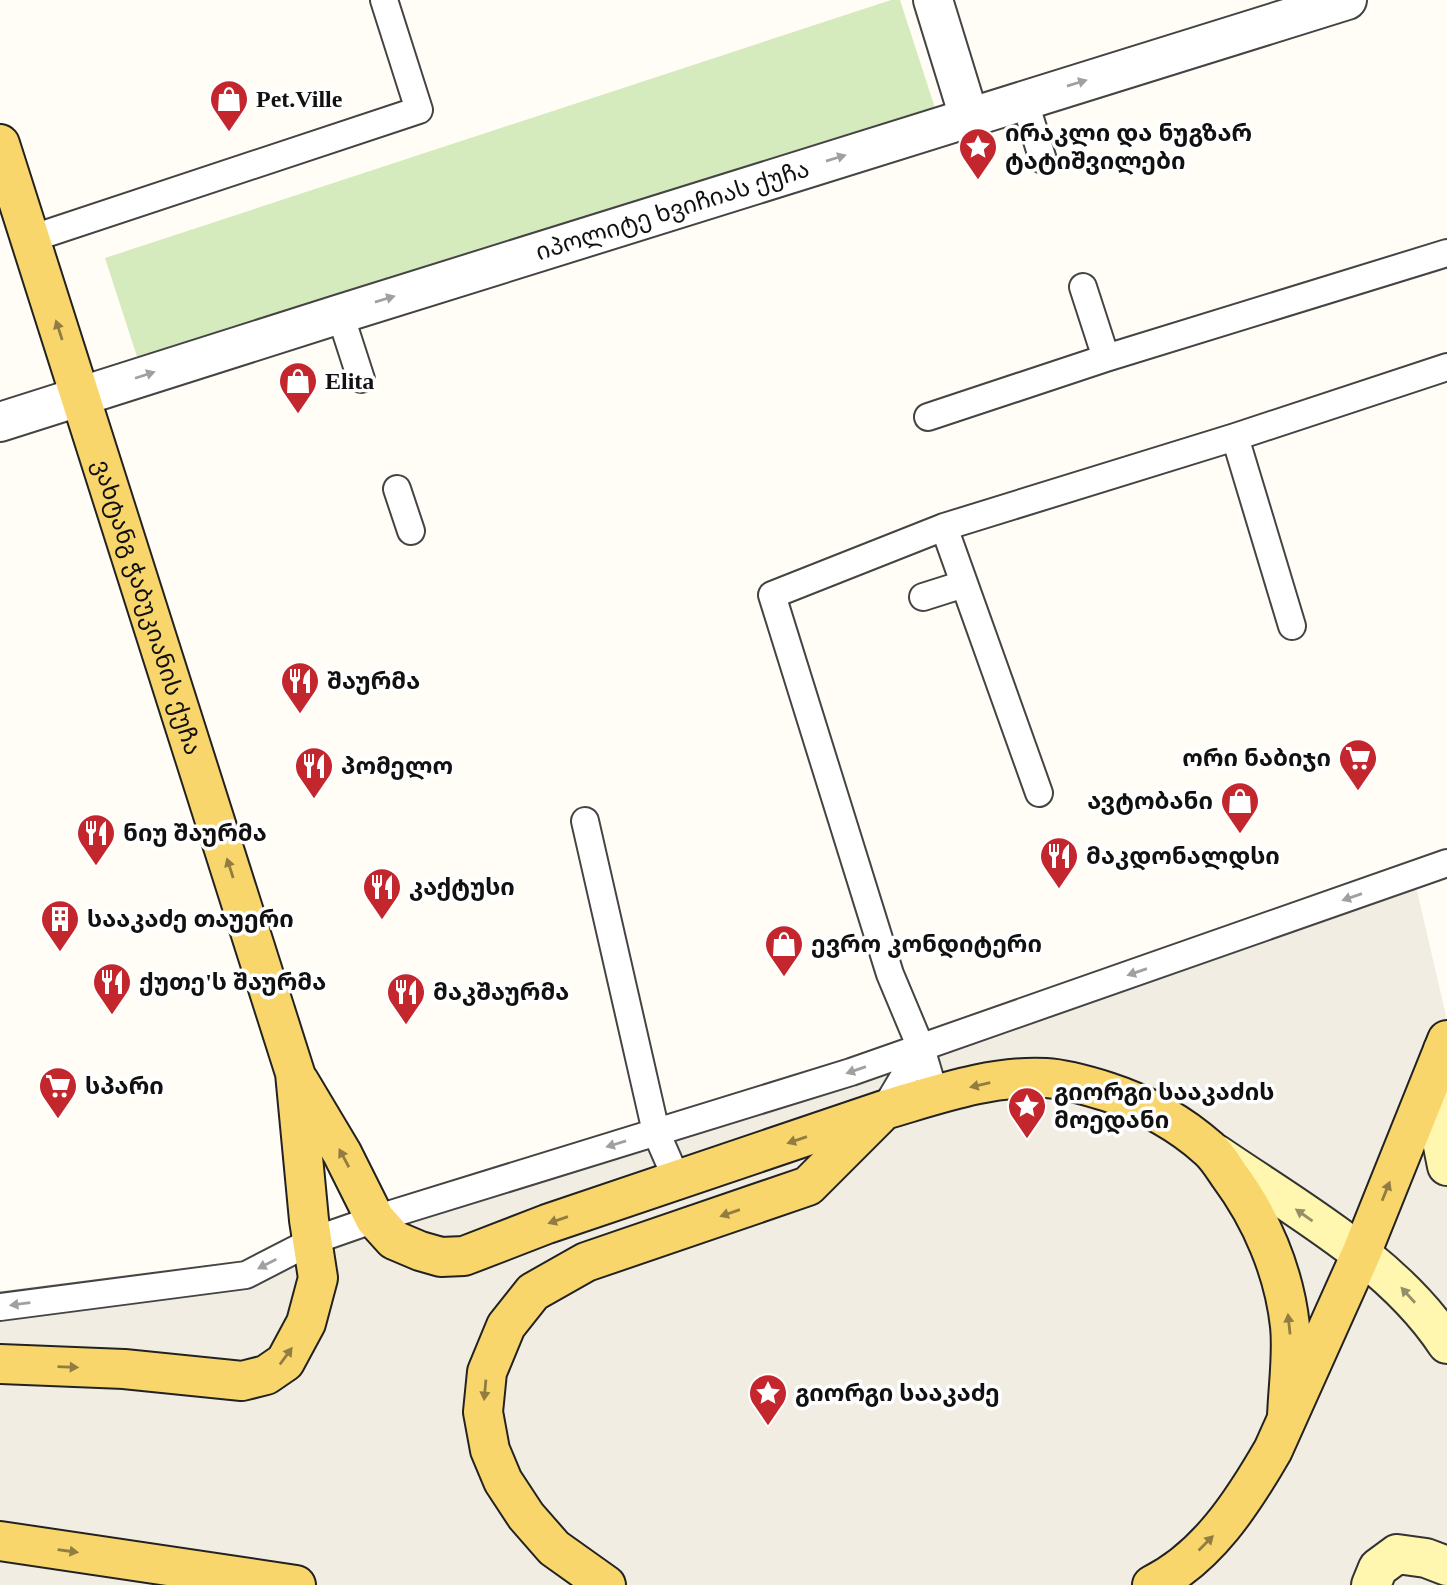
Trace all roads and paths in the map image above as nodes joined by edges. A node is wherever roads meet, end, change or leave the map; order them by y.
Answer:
1 (384, 0) edge
2 (933, 0) edge
3 (1347, 0) edge
4 (1024, 99) junction
5 (969, 117) junction
6 (0, 144) edge
7 (1043, 160) dead end
8 (30, 239) junction
9 (1447, 253) edge
10 (1083, 287) dead end
11 (340, 313) junction
12 (1106, 358) junction
13 (1447, 368) edge
14 (361, 379) dead end
15 (80, 396) junction
16 (929, 416) dead end
17 (0, 422) edge
18 (1235, 437) junction
19 (397, 489) dead end
20 (944, 527) junction
21 (411, 531) dead end
22 (964, 584) junction
23 (923, 597) dead end
24 (1292, 626) dead end
25 (1039, 793) dead end
26 (585, 821) dead end
27 (1447, 863) edge
28 (1416, 874) junction
29 (1447, 884) edge
30 (1445, 1045) edge
31 (921, 1048) junction
32 (295, 1073) junction
33 (935, 1095) junction
34 (884, 1110) junction
35 (656, 1132) junction
36 (1212, 1151) junction
37 (1447, 1166) edge
38 (677, 1180) junction
39 (375, 1219) junction
40 (312, 1241) junction
41 (1361, 1254) junction
42 (0, 1307) edge
43 (1447, 1344) edge
44 (0, 1364) edge
45 (1287, 1417) junction
46 (0, 1541) edge
47 (1447, 1566) edge
48 (296, 1585) edge
49 (606, 1585) edge
50 (1152, 1585) edge
51 (1371, 1585) edge

1 - 8 lane
2 - 5 street
4 -> 3 street, იპოლიტე ხვიჩიას ქუჩა
4 - 5 street, იპოლიტე ხვიჩიას ქუჩა
4 - 7 lane
11 -> 5 street, იპოლიტე ხვიჩიას ქუჩა
6 - 8 main road, ვახტანგ ჭაბუკიანის ქუჩა
15 -> 8 main road, ვახტანგ ჭაბუკიანის ქუჩა
9 - 12 lane
10 - 12 lane
11 - 14 lane
15 -> 11 street, იპოლიტე ხვიჩიას ქუჩა
12 - 16 lane
13 - 18 lane
15 - 17 street, იპოლიტე ხვიჩიას ქუჩა
32 -> 15 main road, ვახტანგ ჭაბუკიანის ქუჩა
18 - 20 lane
18 - 24 lane
19 - 21 lane
20 - 22 lane
20 - 31 lane
22 - 23 lane
22 - 25 lane
26 - 35 lane
27 - 28 lane
28 - 29 lane
28 -> 31 lane
30 - 37 main road
41 -> 30 main road
31 - 33 lane
31 - 34 lane
31 -> 35 lane
39 -> 32 main road
32 - 40 main road
33 - 34 main road
36 -> 33 main road
34 -> 38 main road
34 -> 49 main road
35 - 38 lane
35 -> 39 lane
41 -> 36 main road
45 -> 36 main road
38 -> 39 main road
39 - 40 lane
40 -> 42 lane
44 -> 40 main road
43 -> 41 main road
41 - 45 main road
50 -> 45 main road
46 -> 48 main road
47 - 51 main road

